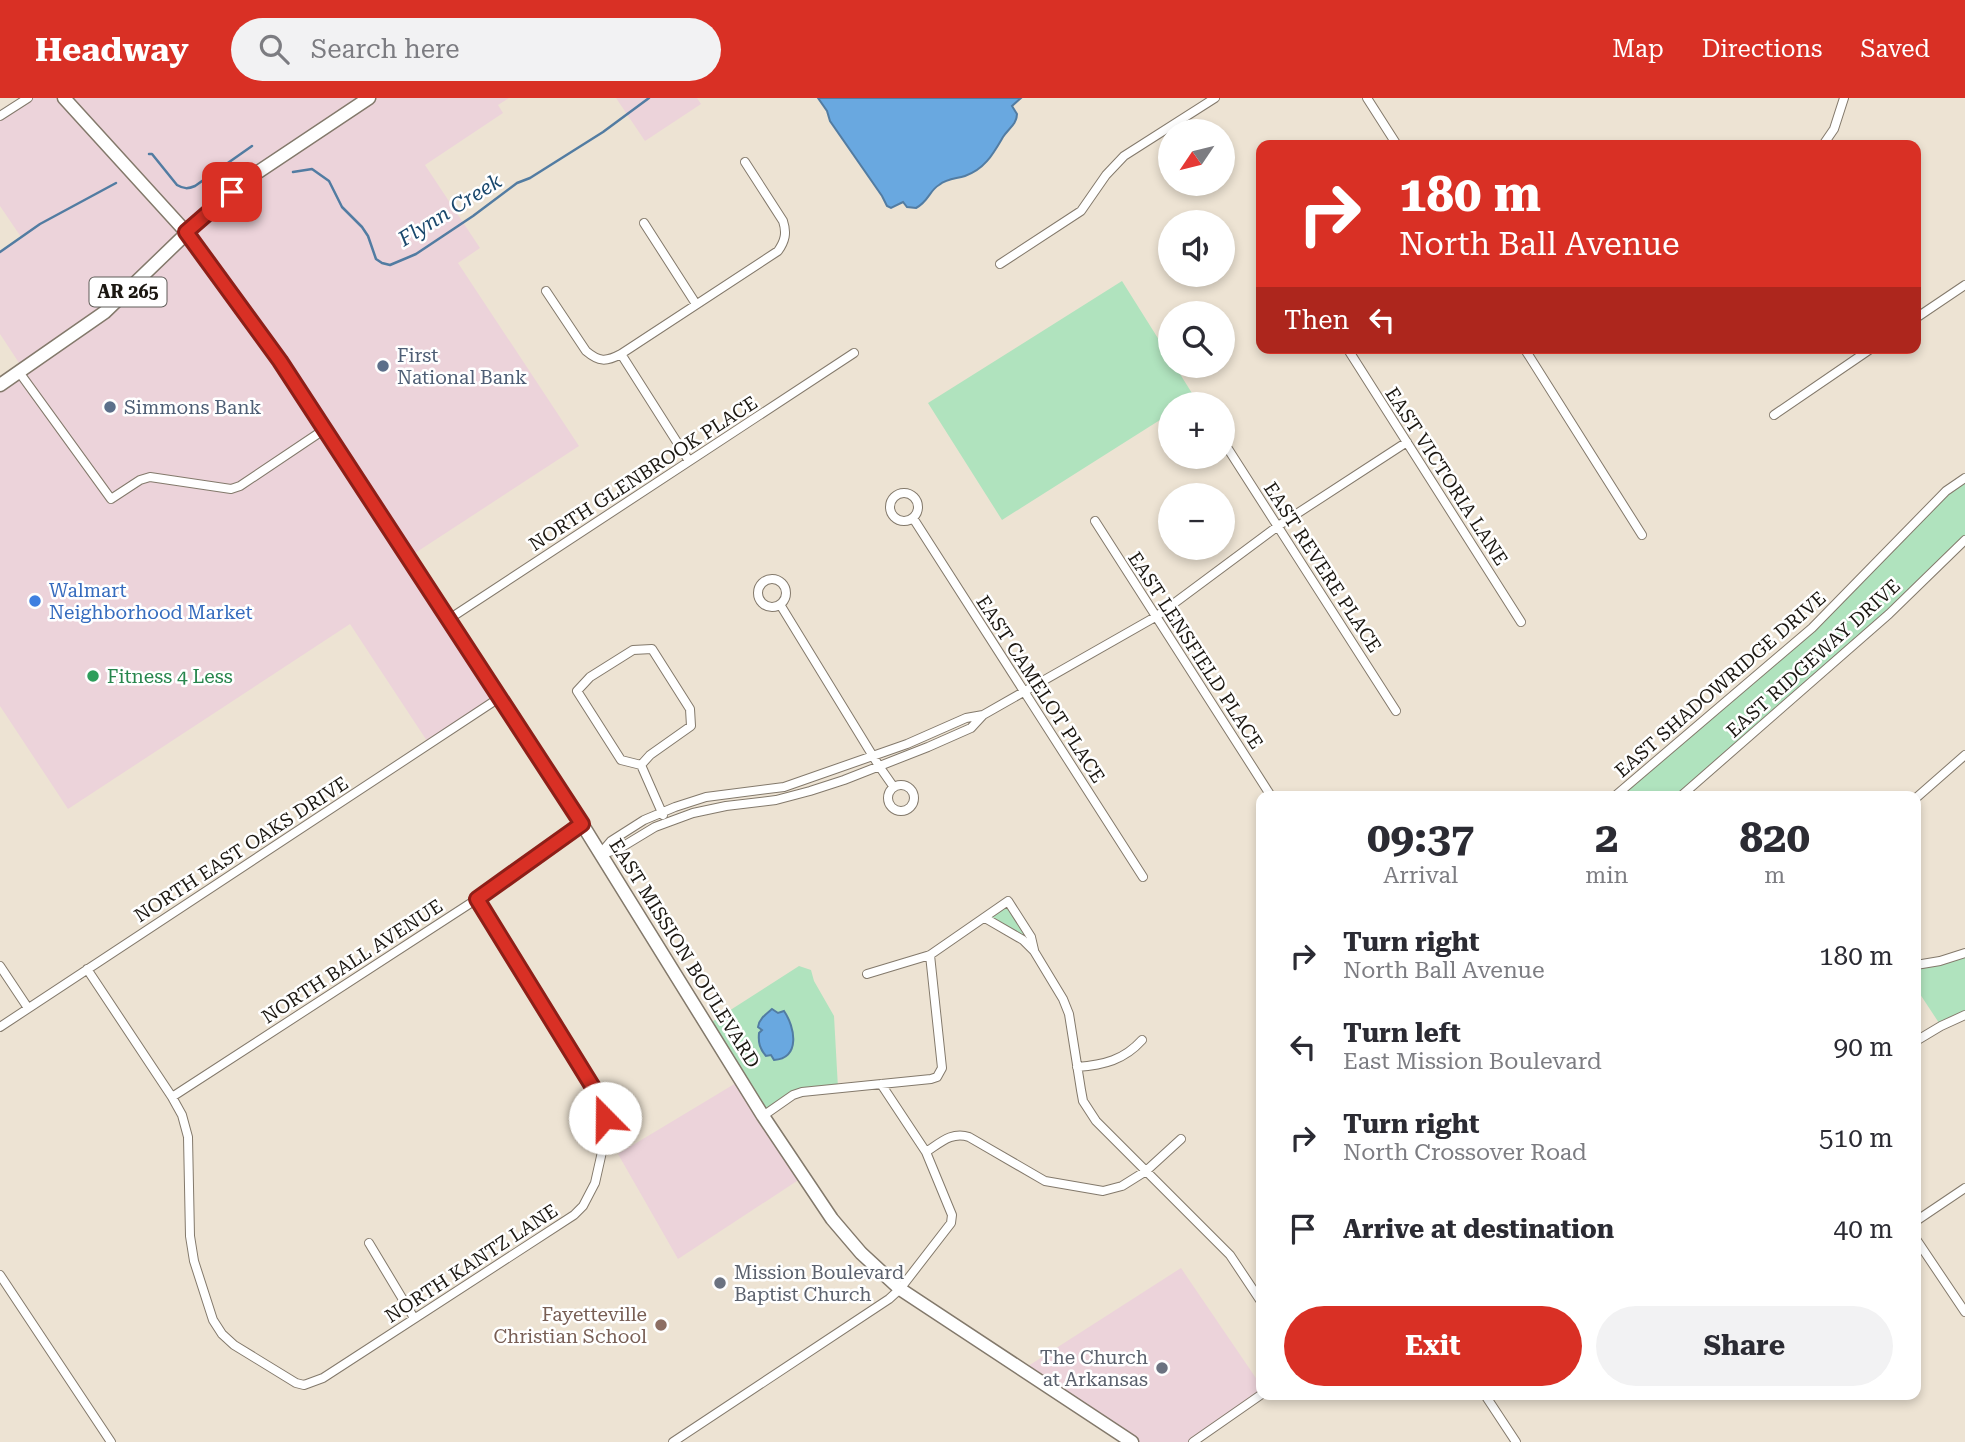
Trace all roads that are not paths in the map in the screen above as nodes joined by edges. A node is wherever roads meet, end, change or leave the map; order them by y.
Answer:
1 (28, 98) edge
2 (64, 98) edge
3 (369, 98) edge
4 (1215, 98) edge
5 (1367, 98) edge
6 (1844, 98) edge
7 (0, 117) edge
8 (1393, 140) edge
9 (1826, 140) edge
10 (745, 162) dead end
11 (644, 223) dead end
12 (186, 232) junction
13 (1000, 264) dead end
14 (1965, 285) edge
15 (546, 291) dead end
16 (696, 304) junction
17 (1921, 315) edge
18 (854, 353) dead end
19 (621, 354) junction
20 (1350, 354) edge
21 (1531, 354) edge
22 (1863, 354) edge
23 (19, 372) junction
24 (0, 385) edge
25 (1774, 415) dead end
26 (325, 429) junction
27 (1407, 442) junction
28 (1235, 459) edge
29 (689, 461) junction
30 (1965, 478) edge
31 (913, 518) dead end
32 (1095, 521) dead end
33 (1278, 526) junction
34 (1642, 535) dead end
35 (1965, 540) edge
36 (781, 606) dead end
37 (1157, 616) junction
38 (449, 619) junction
39 (1521, 622) dead end
40 (1024, 693) junction
41 (499, 698) junction
42 (1396, 711) dead end
43 (983, 715) junction
44 (1965, 755) edge
45 (873, 756) junction
46 (641, 765) junction
47 (879, 766) junction
48 (894, 786) dead end
49 (1268, 791) edge
50 (1621, 791) edge
51 (1687, 791) edge
52 (1921, 795) edge
53 (662, 812) junction
54 (666, 821) junction
55 (582, 824) junction
56 (600, 853) junction
57 (1143, 877) dead end
58 (477, 899) junction
59 (985, 918) junction
60 (1034, 951) junction
61 (1965, 953) edge
62 (930, 955) junction
63 (1921, 964) edge
64 (0, 966) edge
65 (87, 969) junction
66 (867, 974) dead end
67 (28, 1008) junction
68 (1965, 1015) edge
69 (0, 1027) edge
70 (1921, 1038) edge
71 (1142, 1040) dead end
72 (1077, 1067) junction
73 (881, 1084) junction
74 (172, 1097) junction
75 (763, 1116) junction
76 (1181, 1139) dead end
77 (926, 1152) junction
78 (1146, 1171) junction
79 (1965, 1188) edge
80 (1921, 1218) edge
81 (369, 1243) dead end
82 (1921, 1246) edge
83 (0, 1275) edge
84 (900, 1289) junction
85 (1256, 1294) edge
86 (1965, 1312) edge
87 (414, 1318) junction
88 (1256, 1398) edge
89 (1488, 1400) edge
90 (111, 1442) edge
91 (673, 1442) edge
92 (1132, 1442) edge
93 (1193, 1442) edge
94 (1516, 1442) edge

1 - 7 street
2 - 12 main road, EAST MISSION BOULEVARD
3 - 12 main road, AR 265
4 - 13 street
5 - 8 street
6 - 9 street
10 - 16 street
11 - 16 street
12 - 23 main road, AR 265
12 - 26 main road, EAST MISSION BOULEVARD
14 - 17 street
15 - 19 street
16 - 19 street
18 - 29 street, NORTH GLENBROOK PLACE
19 - 29 street
20 - 27 street, EAST VICTORIA LANE
21 - 34 street
22 - 25 street
23 - 24 main road, AR 265
23 - 26 street
26 - 38 main road, EAST MISSION BOULEVARD
27 - 33 street
27 - 39 street, EAST VICTORIA LANE
28 - 33 street, EAST REVERE PLACE
29 - 38 street, NORTH GLENBROOK PLACE
30 - 50 street, EAST SHADOWRIDGE DRIVE
31 - 40 street, EAST CAMELOT PLACE
32 - 37 street, EAST LENSFIELD PLACE
33 - 37 street
33 - 42 street, EAST REVERE PLACE
35 - 51 street, EAST RIDGEWAY DRIVE
36 - 45 street
37 - 40 street
37 - 49 street, EAST LENSFIELD PLACE
38 - 41 main road, EAST MISSION BOULEVARD
40 - 43 street
40 - 57 street, EAST CAMELOT PLACE
41 - 55 main road, EAST MISSION BOULEVARD
41 - 65 street, NORTH EAST OAKS DRIVE
43 - 45 street
43 - 47 street
44 - 52 street
45 - 47 street
45 - 53 street
46 - 46 street
46 - 53 street
47 - 48 street
47 - 54 street
53 - 54 street
53 - 56 street
54 - 56 street
55 - 56 main road, EAST MISSION BOULEVARD
55 - 58 street, NORTH BALL AVENUE
56 - 75 main road, EAST MISSION BOULEVARD
58 - 74 street, NORTH BALL AVENUE
58 - 87 street, NORTH KANTZ LANE
59 - 60 street
59 - 60 street
59 - 62 street
60 - 72 street
61 - 63 street
62 - 66 street
62 - 73 street
64 - 67 street
65 - 67 street, NORTH EAST OAKS DRIVE
65 - 74 street
67 - 69 street, NORTH EAST OAKS DRIVE
68 - 70 street
71 - 72 street
72 - 78 street
73 - 75 street
73 - 77 street
74 - 87 street, NORTH KANTZ LANE
75 - 84 main road, EAST MISSION BOULEVARD
76 - 78 street
77 - 78 street
77 - 84 street
78 - 85 street
79 - 80 street
81 - 87 street
82 - 86 street
83 - 90 street
84 - 91 street
84 - 92 main road, EAST MISSION BOULEVARD
88 - 93 street
89 - 94 street

